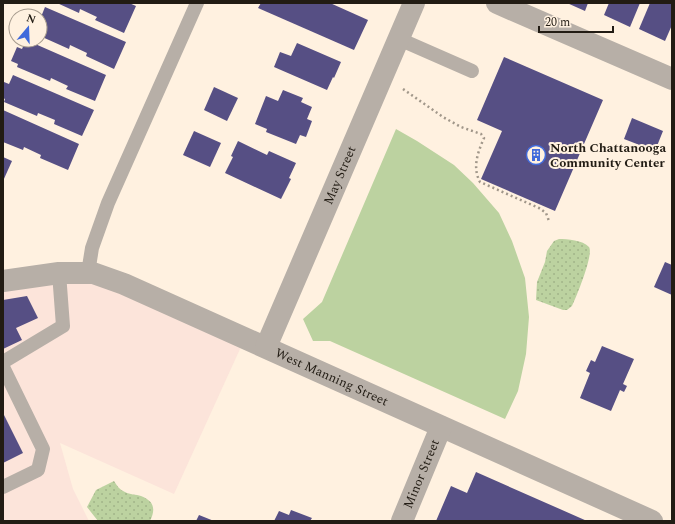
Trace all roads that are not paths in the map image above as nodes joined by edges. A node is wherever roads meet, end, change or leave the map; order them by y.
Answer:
1 (198, 3) edge
2 (414, 3) edge
3 (497, 3) edge
4 (399, 39) junction
5 (472, 71) dead end
6 (672, 79) edge
7 (60, 273) junction
8 (88, 274) junction
9 (3, 281) edge
10 (266, 347) junction
11 (3, 362) edge
12 (3, 367) edge
13 (441, 427) junction
14 (3, 487) edge
15 (402, 521) edge
16 (652, 521) edge

1 - 8 lane
2 - 4 street, May Street
3 - 6 street
4 - 5 lane
4 - 10 street, May Street
7 - 8 street, West Manning Street
7 - 9 street, West Manning Street
7 - 11 lane
8 - 10 street, West Manning Street
10 - 13 street, West Manning Street
12 - 14 lane
13 - 15 street, Minor Street
13 - 16 street, West Manning Street

